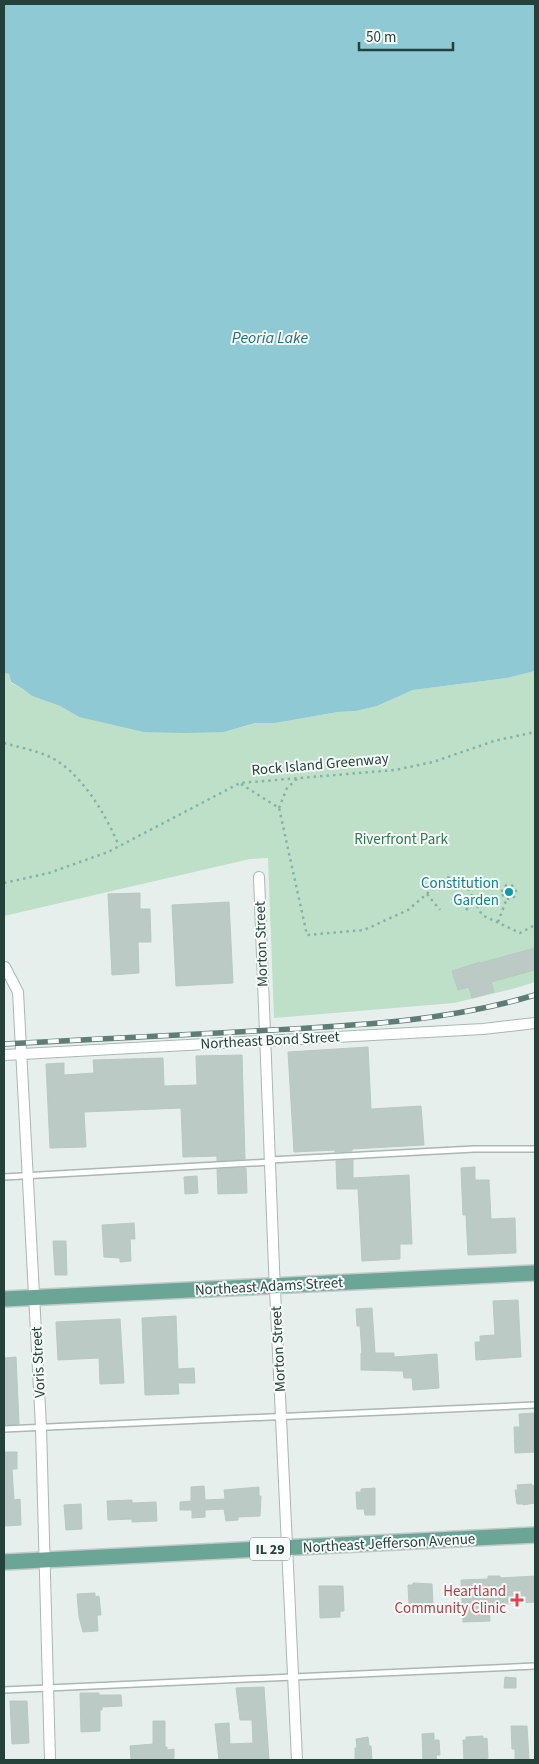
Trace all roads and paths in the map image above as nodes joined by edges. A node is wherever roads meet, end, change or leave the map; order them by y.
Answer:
1 (535, 732) edge
2 (4, 743) edge
3 (299, 777) junction
4 (240, 783) junction
5 (278, 808) junction
6 (119, 846) junction
7 (259, 877) dead end
8 (4, 883) edge
9 (427, 894) junction
10 (507, 898) junction
11 (475, 901) junction
12 (440, 910) dead end
13 (466, 910) dead end
14 (498, 922) junction
15 (535, 925) edge
16 (4, 966) edge
17 (535, 1023) edge
18 (264, 1041) junction
19 (21, 1054) junction
20 (4, 1055) edge
21 (535, 1149) edge
22 (270, 1161) junction
23 (28, 1176) junction
24 (4, 1177) edge
25 (535, 1274) edge
26 (275, 1286) junction
27 (35, 1298) junction
28 (4, 1299) edge
29 (535, 1405) edge
30 (281, 1417) junction
31 (41, 1427) junction
32 (4, 1429) edge
33 (535, 1536) edge
34 (286, 1548) junction
35 (43, 1560) junction
36 (4, 1562) edge
37 (535, 1666) edge
38 (293, 1678) junction
39 (49, 1688) junction
40 (4, 1690) edge
41 (50, 1760) edge
42 (297, 1760) edge

1 - 3 path, Rock Island Greenway
2 - 6 path
3 - 4 path, Rock Island Greenway
3 - 5 path
4 - 5 path
4 - 6 path, Rock Island Greenway
5 - 9 path
6 - 8 path, Rock Island Greenway
7 - 18 street, Morton Street
9 - 11 path
9 - 12 path
10 - 10 path
10 - 14 path
11 - 13 path
11 - 14 path
14 - 15 path
16 - 19 street, Voris Street
17 - 18 street, Northeast Bond Street
18 - 19 street, Northeast Bond Street
18 - 22 street, Morton Street
19 - 20 street, Northeast Bond Street
19 - 23 street, Voris Street
21 - 22 lane
22 - 23 lane
22 - 26 street, Morton Street
23 - 24 lane
23 - 27 street, Voris Street
25 - 26 main road, Northeast Adams Street
26 - 27 main road, Northeast Adams Street
26 - 30 street, Morton Street
27 - 28 main road, Northeast Adams Street
27 - 31 street, Voris Street
29 - 30 lane
30 - 31 lane
30 - 34 street, Morton Street
31 - 32 lane
31 - 35 street, Voris Street
33 - 34 main road, Northeast Jefferson Avenue / IL 29
34 - 35 main road, Northeast Jefferson Avenue / IL 29
34 - 38 street, Morton Street
35 - 36 main road, Northeast Jefferson Avenue / IL 29
35 - 39 street, Voris Street
37 - 38 lane
38 - 39 lane
38 - 42 street, Morton Street
39 - 40 lane
39 - 41 street, Voris Street

